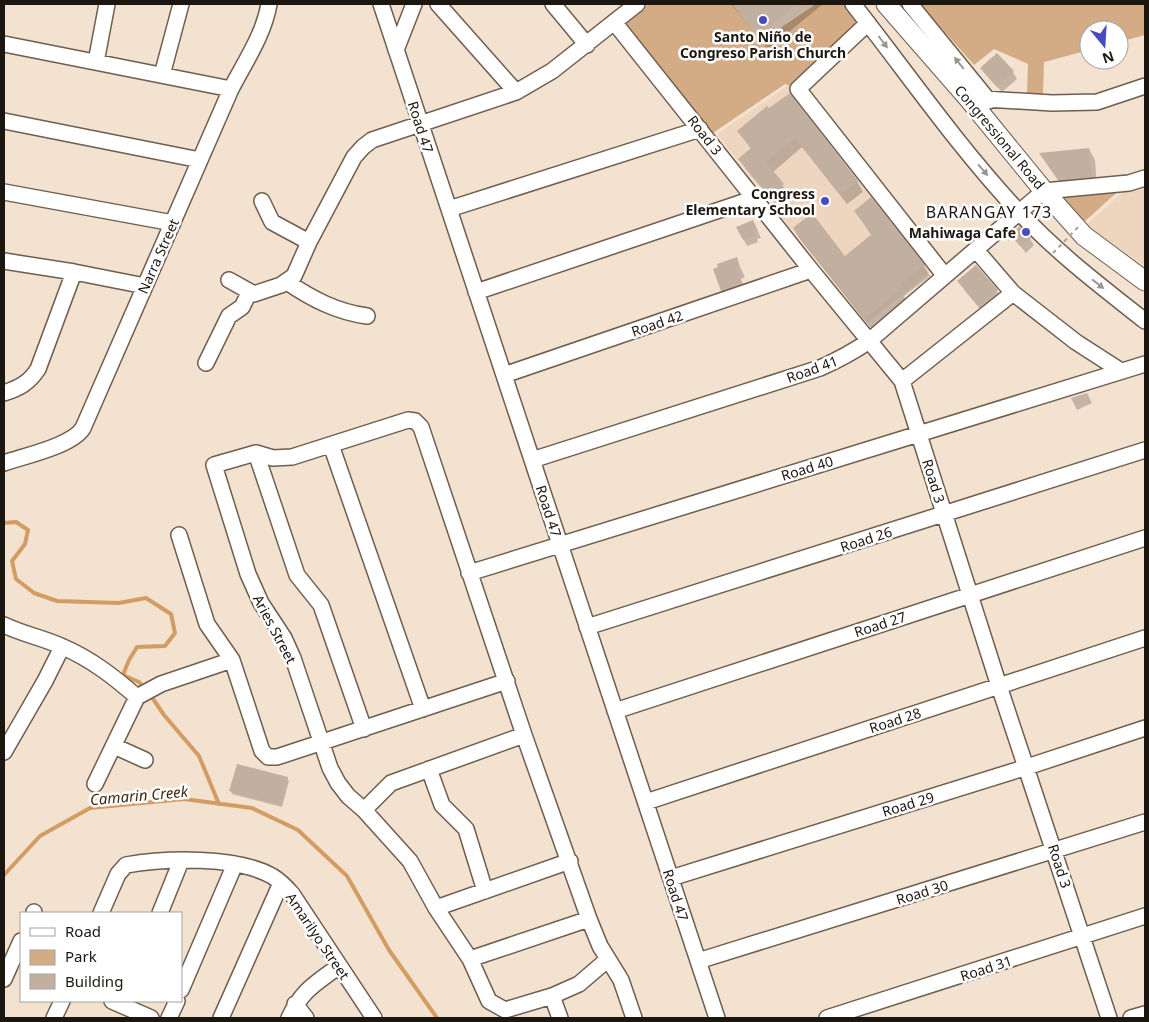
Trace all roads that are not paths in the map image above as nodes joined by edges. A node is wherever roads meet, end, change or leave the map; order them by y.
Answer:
1 (107, 4) edge
2 (181, 4) edge
3 (269, 4) edge
4 (380, 4) edge
5 (414, 4) edge
6 (438, 4) edge
7 (553, 4) edge
8 (637, 4) edge
9 (853, 4) edge
10 (886, 4) edge
11 (910, 4) edge
12 (614, 22) junction
13 (868, 23) junction
14 (4, 44) edge
15 (587, 45) junction
16 (396, 50) junction
17 (96, 62) junction
18 (162, 76) junction
19 (1145, 86) edge
20 (231, 89) junction
21 (516, 92) junction
22 (968, 98) junction
23 (989, 101) junction
24 (4, 121) edge
25 (420, 123) junction
26 (700, 129) junction
27 (200, 160) junction
28 (1145, 178) edge
29 (1044, 191) junction
30 (4, 192) edge
31 (755, 198) junction
32 (262, 201) dead end
33 (449, 209) junction
34 (1019, 213) junction
35 (173, 223) junction
36 (309, 242) junction
37 (976, 250) junction
38 (4, 262) edge
39 (811, 270) junction
40 (74, 272) junction
41 (946, 276) junction
42 (229, 280) dead end
43 (1145, 281) edge
44 (287, 282) junction
45 (145, 286) junction
46 (476, 292) junction
47 (249, 293) junction
48 (1013, 293) junction
49 (367, 316) dead end
50 (1145, 321) edge
51 (869, 340) junction
52 (206, 362) dead end
53 (1145, 364) edge
54 (1121, 371) junction
55 (504, 376) junction
56 (902, 381) junction
57 (4, 393) edge
58 (919, 434) junction
59 (330, 445) junction
60 (1145, 450) edge
61 (256, 453) junction
62 (532, 460) junction
63 (4, 463) edge
64 (945, 514) junction
65 (179, 535) dead end
66 (1145, 538) edge
67 (560, 545) junction
68 (469, 573) junction
69 (971, 595) junction
70 (588, 627) junction
71 (5, 629) edge
72 (1145, 638) edge
73 (62, 647) junction
74 (232, 660) junction
75 (507, 681) junction
76 (999, 686) junction
77 (137, 698) junction
78 (422, 709) junction
79 (615, 711) junction
80 (1145, 728) edge
81 (364, 729) junction
82 (524, 735) junction
83 (321, 743) junction
84 (114, 746) junction
85 (4, 752) edge
86 (145, 760) dead end
87 (1027, 767) junction
88 (429, 769) junction
89 (95, 784) dead end
90 (646, 802) junction
91 (364, 810) junction
92 (1145, 822) edge
93 (1055, 852) junction
94 (180, 861) junction
95 (570, 862) junction
96 (235, 864) junction
97 (671, 878) junction
98 (281, 883) junction
99 (485, 891) junction
100 (436, 908) junction
101 (101, 912) edge
102 (160, 912) edge
103 (1145, 916) edge
104 (589, 919) junction
105 (1083, 937) junction
106 (20, 943) edge
107 (470, 959) junction
108 (607, 960) junction
109 (698, 961) junction
110 (339, 966) junction
111 (4, 979) edge
112 (182, 988) edge
113 (552, 996) junction
114 (62, 1002) edge
115 (177, 1002) edge
116 (121, 1003) edge
117 (292, 1011) edge
118 (1145, 1014) edge
119 (54, 1018) edge
120 (151, 1018) edge
121 (169, 1018) edge
122 (221, 1018) edge
123 (306, 1018) edge
124 (374, 1018) edge
125 (560, 1018) edge
126 (634, 1018) edge
127 (717, 1018) edge
128 (827, 1018) edge
129 (1109, 1018) edge
130 (1131, 1018) edge

1 - 17 street
2 - 18 street
3 - 20 street, Narra Street
4 - 16 street, Road 47
5 - 16 street
6 - 21 street
7 - 15 street
8 - 12 street
9 - 13 street
10 - 22 main road, Congressional Road
23 -> 11 street
12 - 15 street
12 - 26 street, Road 3
13 -> 34 street
13 - 41 street
14 - 17 street
15 - 21 street
16 - 25 street, Road 47
17 - 18 street
18 - 20 street
19 - 23 street
20 - 27 street, Narra Street
21 - 25 street
22 - 23 street
22 - 29 main road, Congressional Road
24 - 27 street
25 - 33 street, Road 47
25 - 36 street
26 - 31 street, Road 3
26 - 33 street
27 - 35 street, Narra Street
28 - 29 street
29 - 34 street, Road 41
29 - 43 main road, Congressional Road
30 - 35 street
31 - 39 street, Road 3
31 - 46 street
32 - 36 street
33 - 46 street, Road 47
34 - 37 street, Road 41
34 -> 50 street
35 - 45 street, Narra Street
36 - 44 street
37 - 41 street, Road 41
37 - 48 street
38 - 40 street
39 - 51 street, Road 3
39 - 55 street, Road 42
40 - 45 street
40 - 57 street
41 - 51 street, Road 41
42 - 47 street
44 - 47 street
44 - 49 street
45 - 63 street, Narra Street
46 - 55 street, Road 47
47 - 52 street
48 - 54 street
48 - 56 street
51 - 56 street, Road 3
51 - 62 street, Road 41
53 - 54 street, Road 40
54 - 58 street, Road 40
55 - 62 street, Road 47
56 - 58 street, Road 3
58 - 64 street, Road 3
58 - 67 street, Road 40
59 - 61 street
59 - 68 street
59 - 78 street
60 - 64 street, Road 26
61 - 81 street
61 - 83 street, Aries Street
62 - 67 street, Road 47
64 - 69 street, Road 3
64 - 70 street, Road 26
65 - 74 street
66 - 69 street, Road 27
67 - 68 street, Road 40
67 - 70 street, Road 47
68 - 75 street
69 - 76 street, Road 3
69 - 79 street, Road 27
70 - 79 street, Road 47
71 - 73 street
72 - 76 street, Road 28
73 - 77 street
73 - 85 street
74 - 77 street
74 - 83 street
75 - 78 street
75 - 82 street
76 - 87 street, Road 3
76 - 90 street, Road 28
77 - 84 street
78 - 81 street
79 - 90 street, Road 47
80 - 87 street, Road 29
81 - 83 street
82 - 88 street
82 - 95 street
83 - 91 street, Aries Street
84 - 86 street
84 - 89 street
87 - 93 street, Road 3
87 - 97 street, Road 29
88 - 91 street
88 - 99 street
90 - 97 street, Road 47
91 - 100 street, Aries Street
92 - 93 street, Road 30
93 - 105 street, Road 3
93 - 109 street, Road 30
94 - 96 street, Amarilyo Street
94 - 101 street, Amarilyo Street
94 - 102 street
95 - 99 street
95 - 104 street
96 - 98 street, Amarilyo Street
96 - 112 street
97 - 109 street, Road 47
98 - 110 street, Amarilyo Street
98 - 122 street
99 - 100 street
100 - 107 street, Aries Street
103 - 105 street, Road 31
104 - 107 street
104 - 108 street
105 - 128 street, Road 31
105 - 129 street, Road 3
106 - 111 street
107 - 113 street, Aries Street
108 - 113 street
108 - 126 street
109 - 127 street, Road 47
110 - 117 street
110 - 124 street, Amarilyo Street
113 - 125 street
114 - 119 street
115 - 121 street
116 - 120 street
117 - 123 street
118 - 130 street

